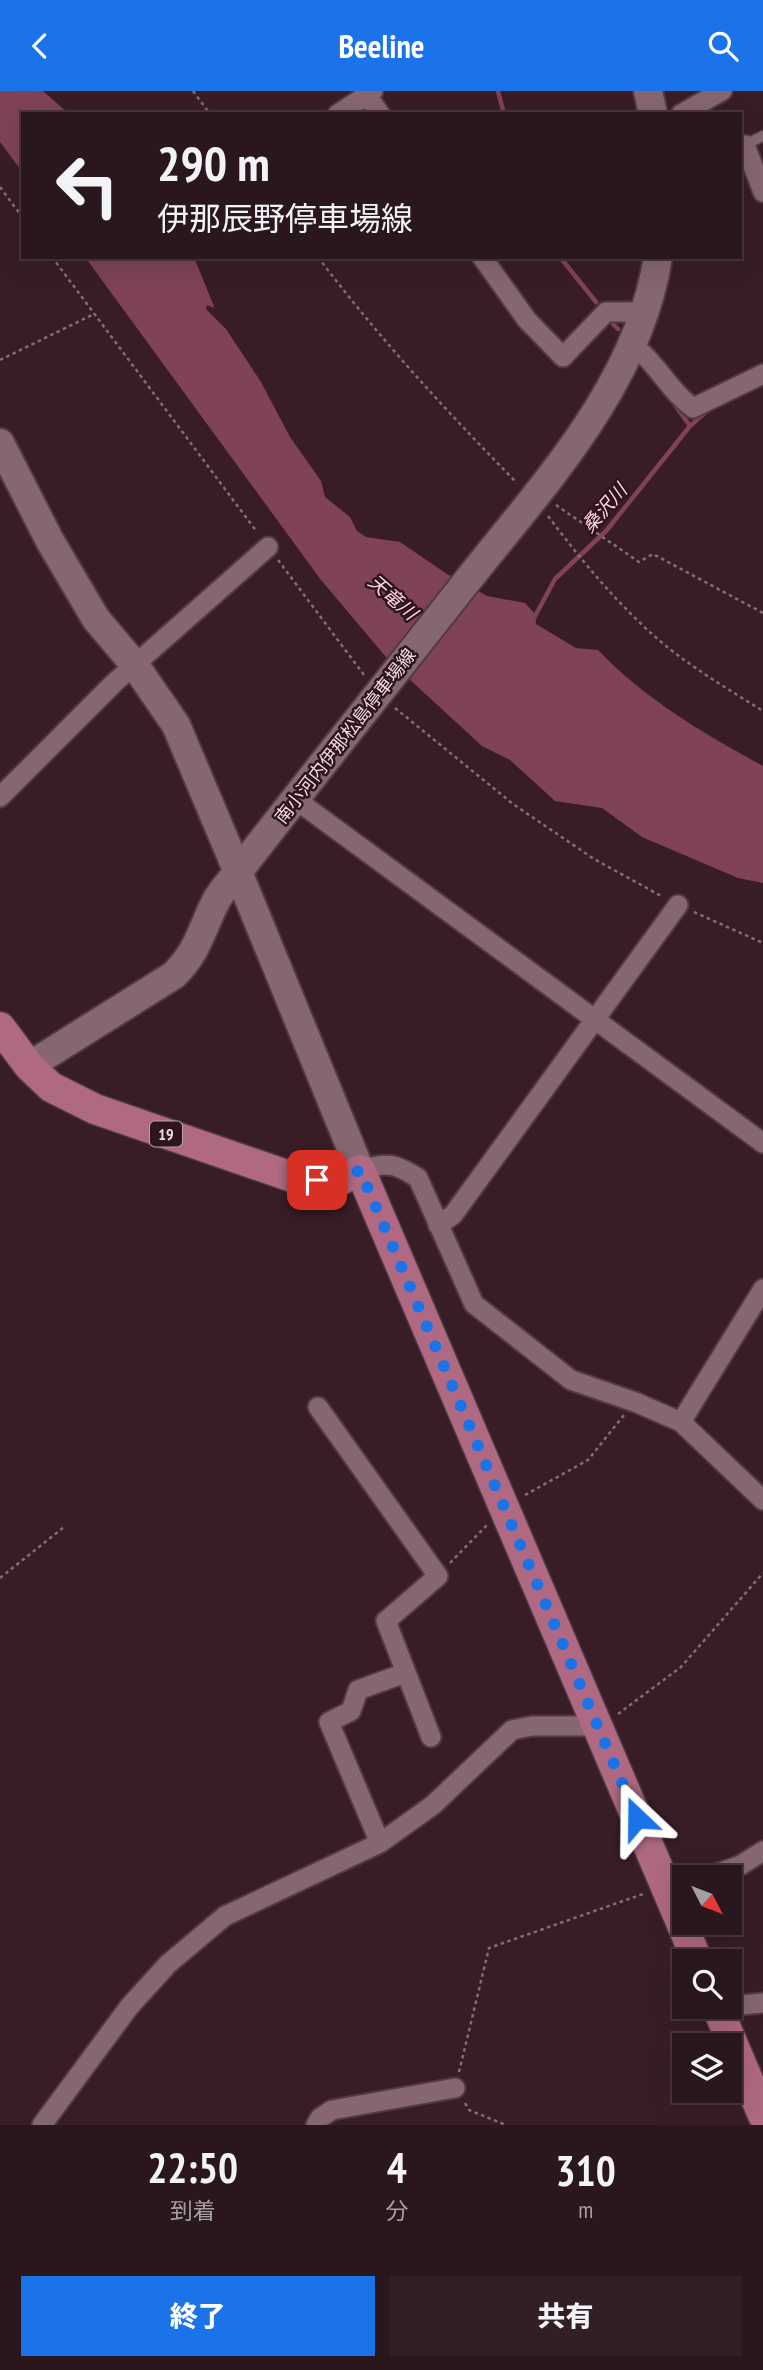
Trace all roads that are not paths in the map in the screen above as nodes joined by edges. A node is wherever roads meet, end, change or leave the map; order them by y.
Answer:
1 (648, 91) edge
2 (722, 91) edge
3 (368, 92) edge
4 (341, 112) edge
5 (379, 112) edge
6 (653, 112) edge
7 (690, 112) edge
8 (763, 136) edge
9 (742, 146) edge
10 (763, 192) edge
11 (483, 259) edge
12 (659, 259) edge
13 (646, 312) junction
14 (634, 345) junction
15 (763, 374) edge
16 (0, 443) edge
17 (268, 547) road end
18 (134, 664) junction
19 (0, 797) edge
20 (295, 799) junction
21 (238, 872) junction
22 (678, 905) road end
23 (594, 1019) junction
24 (0, 1027) edge
25 (29, 1066) junction
26 (763, 1143) edge
27 (360, 1170) junction
28 (438, 1225) junction
29 (763, 1289) edge
30 (318, 1407) dead end
31 (681, 1422) junction
32 (763, 1500) edge
33 (405, 1673) junction
34 (599, 1726) junction
35 (431, 1737) dead end
36 (380, 1843) junction
37 (763, 1851) edge
38 (741, 1865) edge
39 (672, 1878) edge
40 (763, 2003) edge
41 (742, 2005) edge
42 (723, 2019) edge
43 (455, 2088) road end
44 (763, 2115) edge
45 (42, 2125) edge
46 (316, 2125) edge

1 - 6 main road
2 - 7 street
3 - 4 street
3 - 5 street
8 - 9 lane
9 - 10 street
11 - 13 street
12 - 13 main road, 南小河内伊那松島停車場線
13 - 14 main road, 南小河内伊那松島停車場線
14 - 15 street
14 - 20 main road, 南小河内伊那松島停車場線
16 - 18 main road
17 - 18 street
18 - 19 street
18 - 21 main road
20 - 21 main road, 南小河内伊那松島停車場線
20 - 23 street
21 - 25 main road, 南小河内伊那松島停車場線
21 - 27 main road
22 - 23 street
23 - 26 street
23 - 28 street
24 - 25 main road, 19
25 - 27 main road, 19
27 - 28 street
27 - 34 main road
28 - 31 street
29 - 31 street
30 - 33 street
31 - 32 street
33 - 35 street
33 - 36 street
34 - 36 street
34 - 39 main road
36 - 45 street
37 - 38 street
40 - 41 street
42 - 44 main road
43 - 46 street

